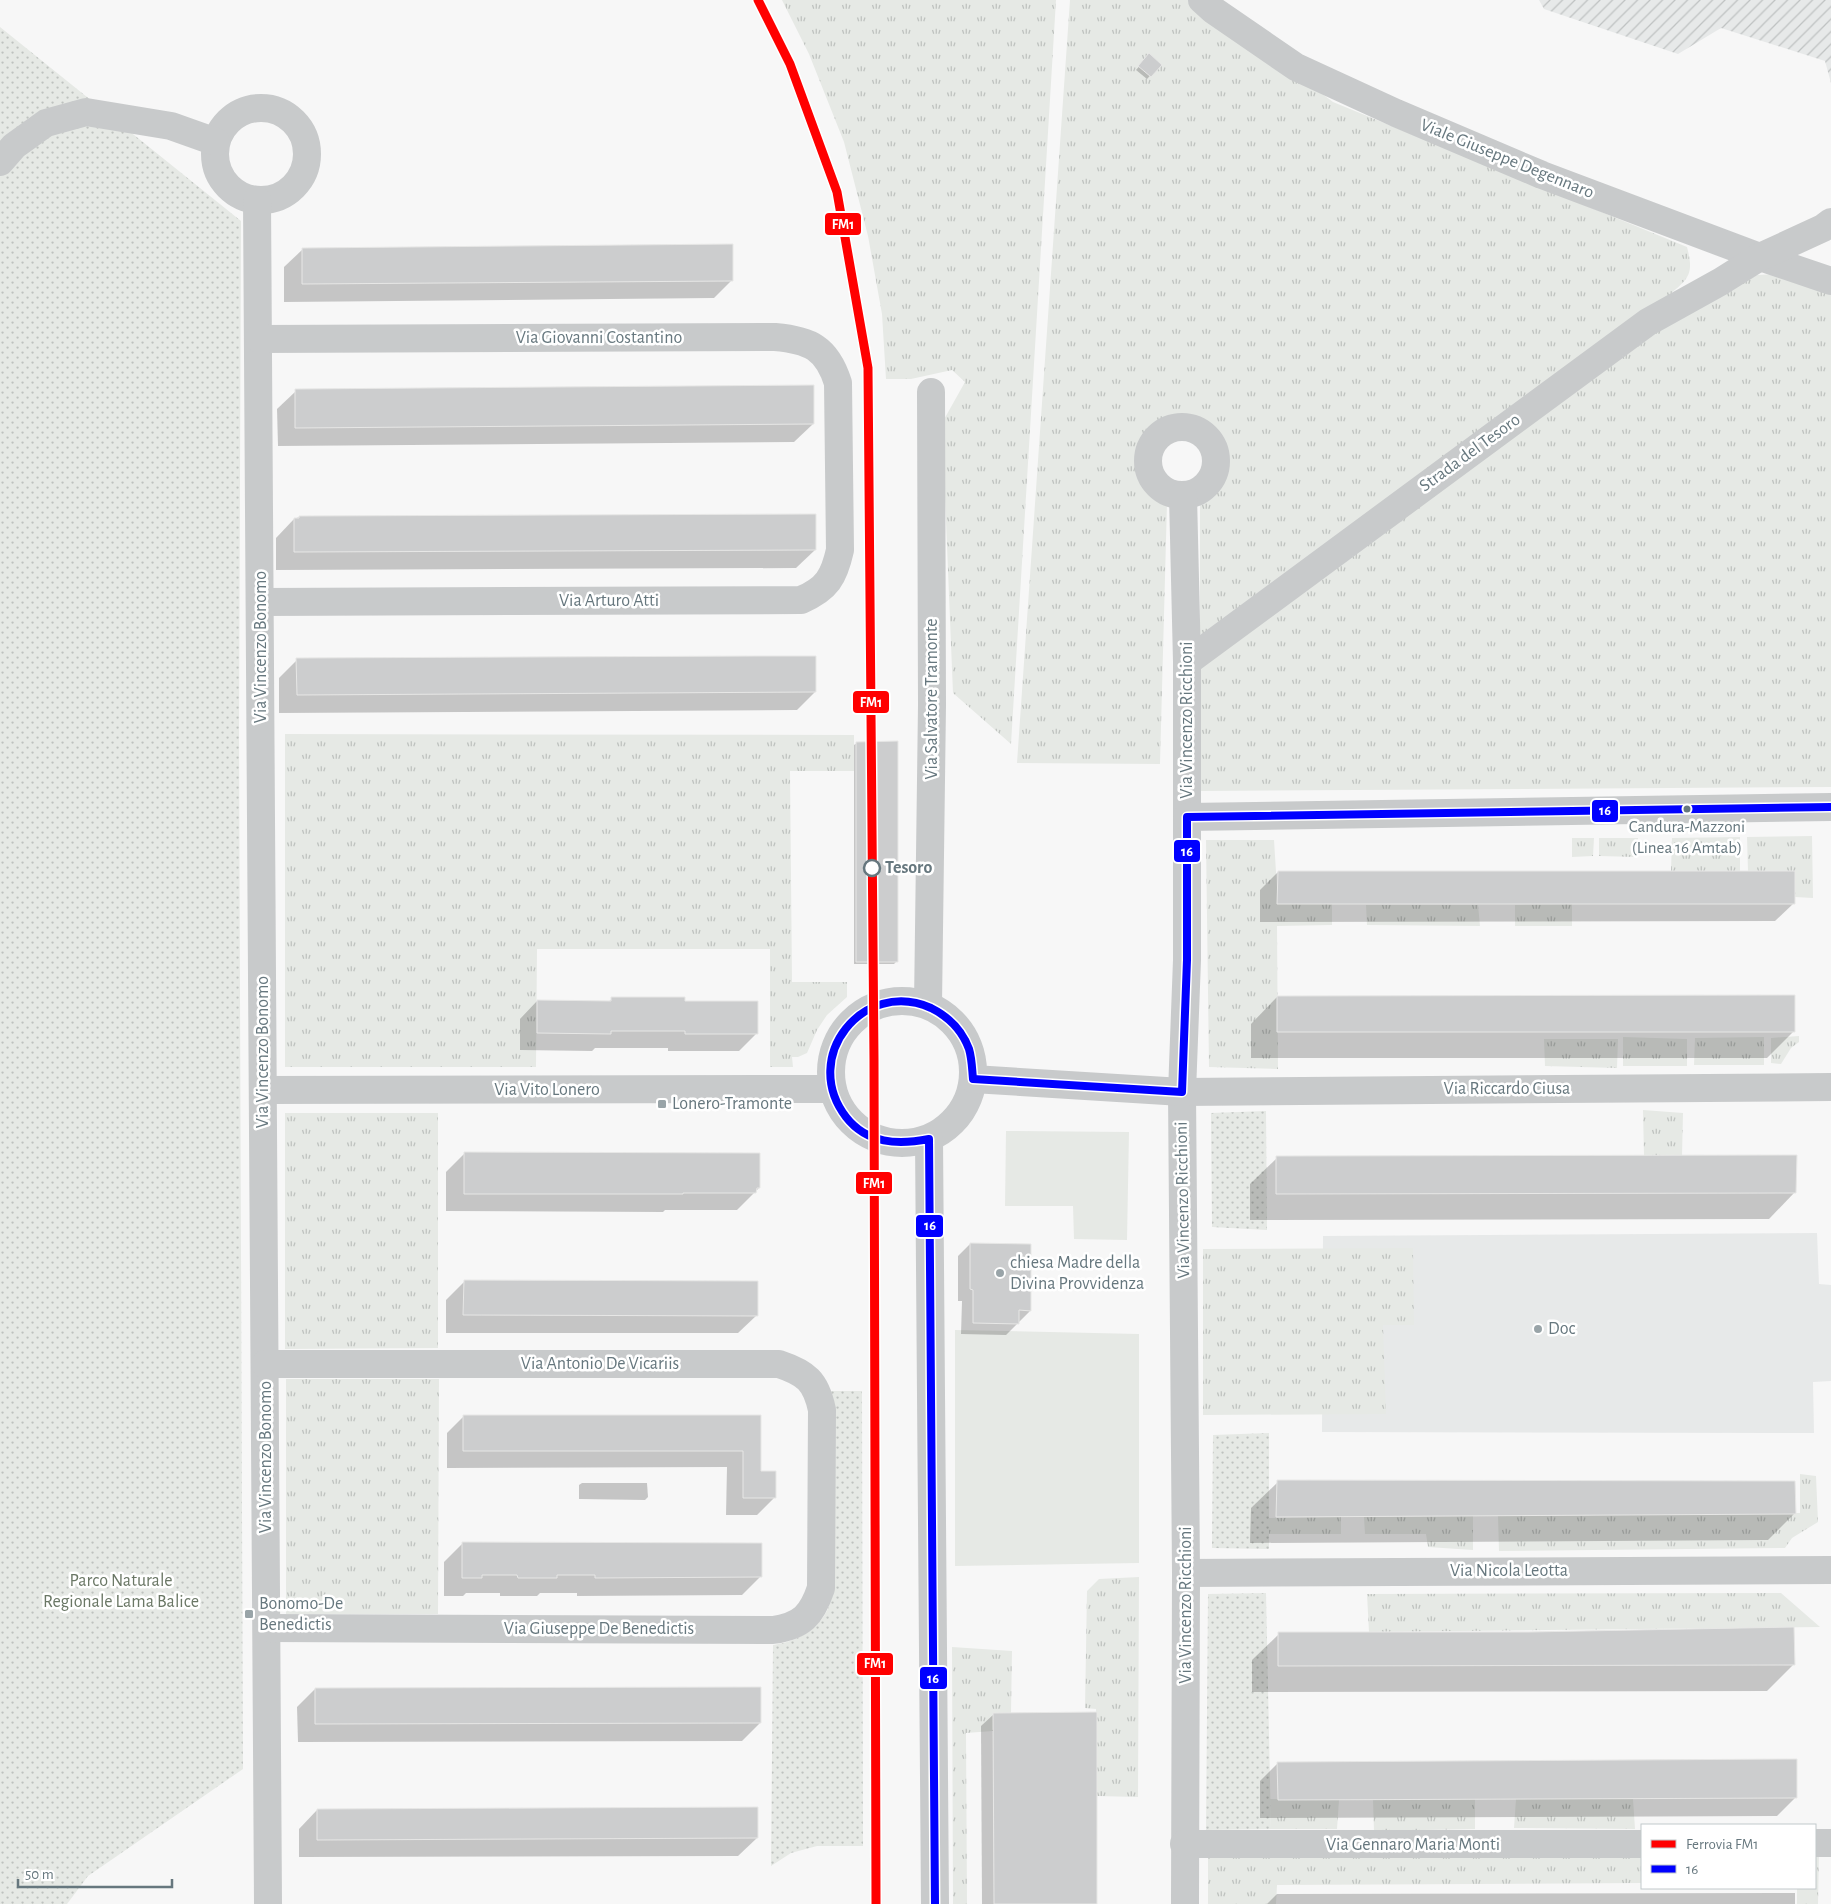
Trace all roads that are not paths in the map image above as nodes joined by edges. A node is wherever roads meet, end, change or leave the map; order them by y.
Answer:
1 (1202, 0) edge
2 (216, 142) junction
3 (0, 162) edge
4 (257, 200) junction
5 (1831, 222) edge
6 (1760, 257) junction
7 (1831, 281) edge
8 (259, 339) junction
9 (931, 392) dead end
10 (839, 461) joint
11 (1183, 496) dead end
12 (261, 602) junction
13 (1187, 662) junction
14 (1831, 807) edge
15 (1187, 817) junction
16 (928, 1005) junction
17 (973, 1079) junction
18 (1831, 1087) edge
19 (263, 1090) junction
20 (832, 1090) junction
21 (1182, 1092) junction
22 (929, 1139) junction
23 (265, 1364) junction
24 (822, 1498) joint
25 (1831, 1570) edge
26 (1186, 1573) junction
27 (267, 1628) junction
28 (1816, 1843) edge
29 (1831, 1843) edge
30 (1184, 1844) junction
31 (1641, 1844) edge
32 (268, 1904) edge
33 (935, 1904) edge
34 (1185, 1904) edge

1 - 6 street, Viale Giuseppe Degennaro
2 - 3 street
2 - 4 street
2 - 4 street
4 - 8 street, Via Vincenzo Bonomo
5 - 6 street, Strada del Tesoro
6 - 7 street, Viale Giuseppe Degennaro
6 - 13 street, Strada del Tesoro
8 - 10 street, Via Giovanni Costantino
8 - 12 street, Via Vincenzo Bonomo
9 - 16 street, Via Salvatore Tramonte
10 - 12 street, Via Arturo Atti
11 - 13 street, Via Vincenzo Ricchioni
12 - 19 street, Via Vincenzo Bonomo
13 - 15 street, Via Vincenzo Ricchioni
14 - 15 street
15 - 21 street, Via Vincenzo Ricchioni
16 - 17 street
16 - 20 street
17 - 21 street, Via Riccardo Ciusa
17 - 22 street
18 - 21 street, Via Riccardo Ciusa
19 - 20 street, Via Vito Lonero
19 - 23 street, Via Vincenzo Bonomo
20 - 22 street
21 - 26 street, Via Vincenzo Ricchioni
22 - 33 street
23 - 24 street, Via Antonio De Vicariis
23 - 27 street, Via Vincenzo Bonomo
24 - 27 street, Via Giuseppe De Benedictis
25 - 26 street, Via Nicola Leotta
26 - 30 street, Via Vincenzo Ricchioni
27 - 32 street, Via Vincenzo Bonomo
28 - 29 street
30 - 31 street, Via Gennaro Maria Monti
30 - 34 street, Via Vincenzo Ricchioni

